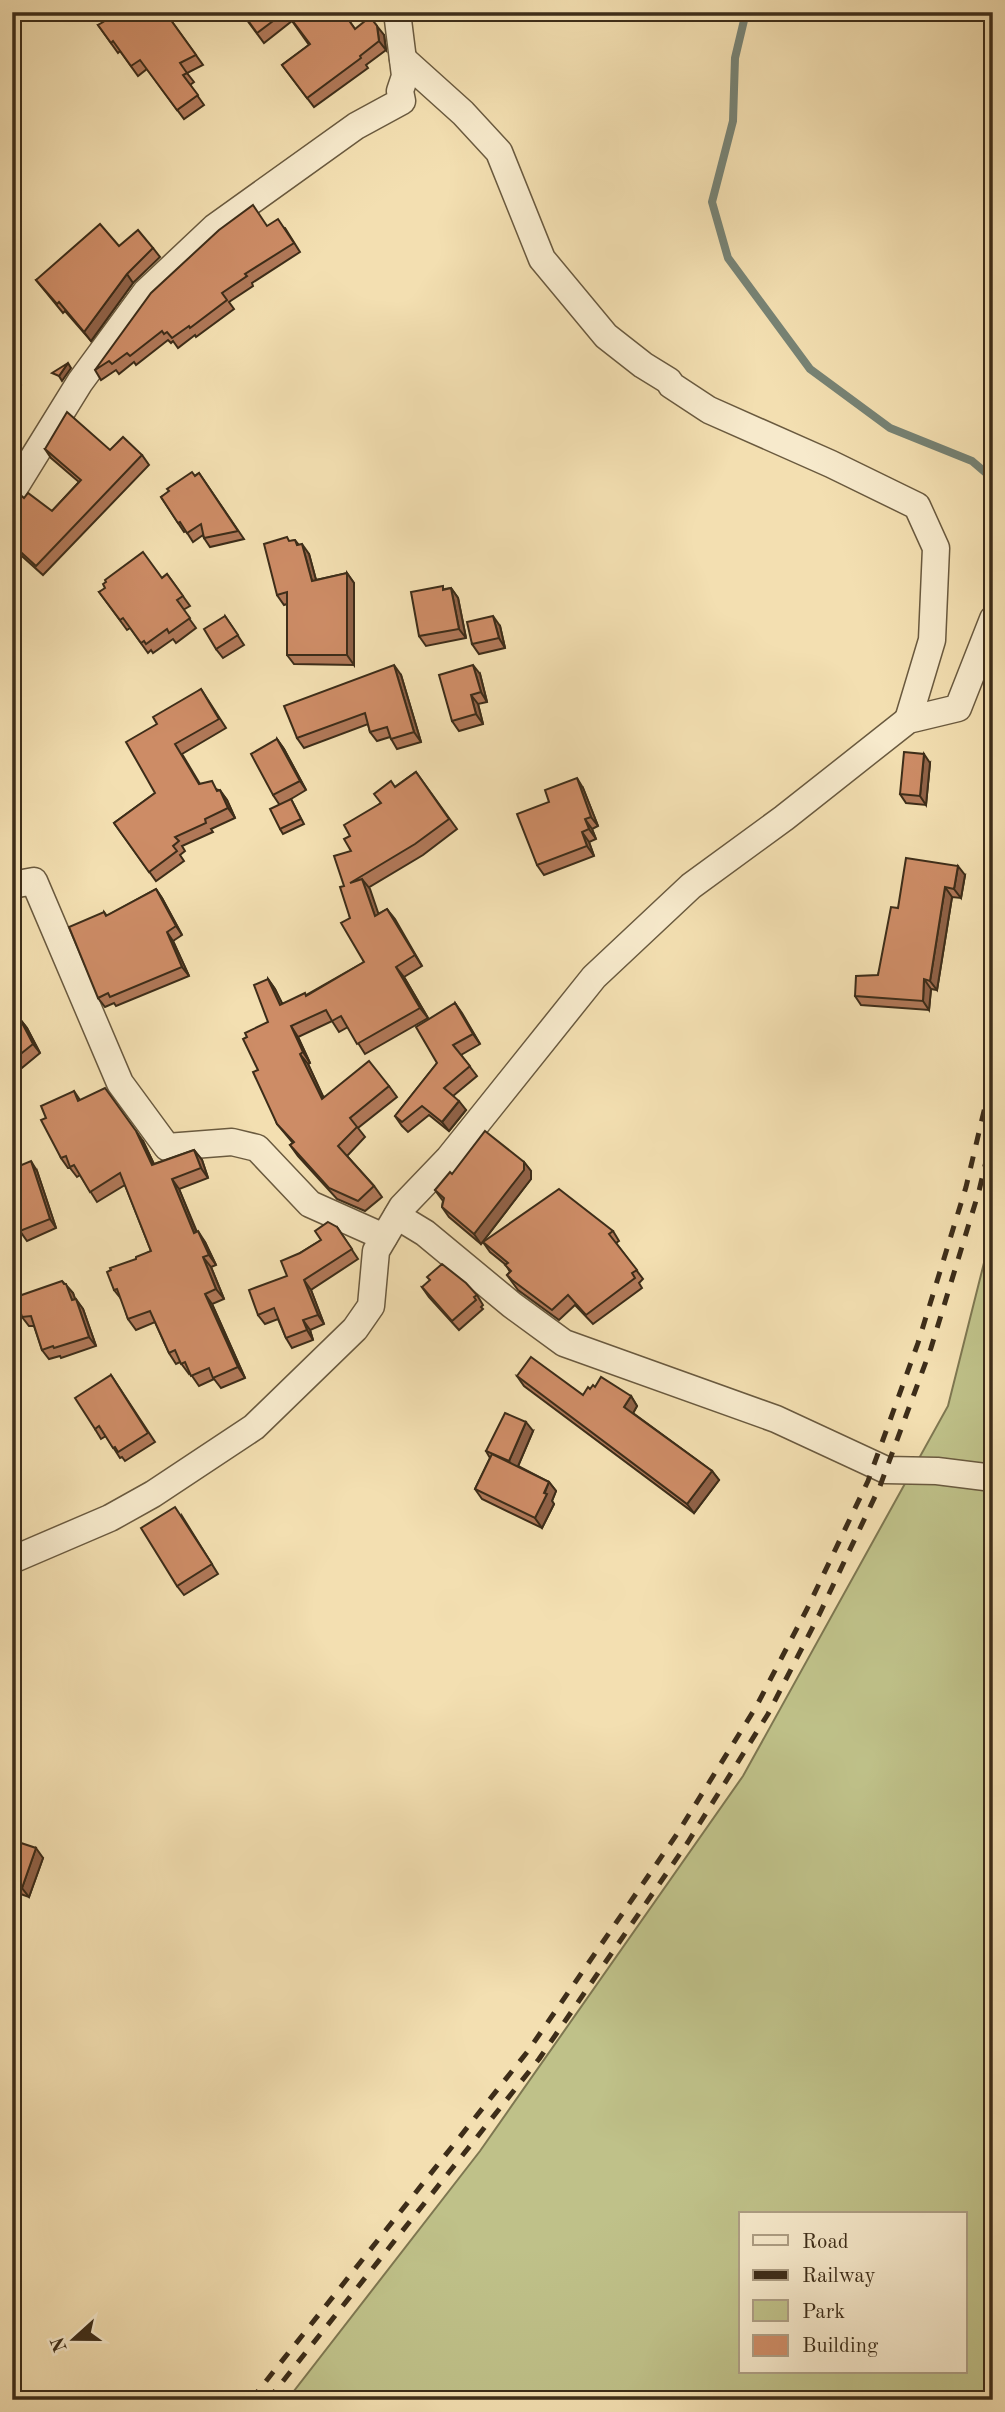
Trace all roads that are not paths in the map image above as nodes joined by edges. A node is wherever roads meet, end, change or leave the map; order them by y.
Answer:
1 (397, 12) edge
2 (403, 59) junction
3 (12, 492) edge
4 (993, 619) edge
5 (908, 720) junction
6 (12, 885) edge
7 (390, 1226) junction
8 (993, 1478) edge
9 (12, 1560) edge

1 - 2 street
2 - 3 street
2 - 5 street
4 - 5 street
5 - 7 street
6 - 7 street
7 - 8 street
7 - 9 street

